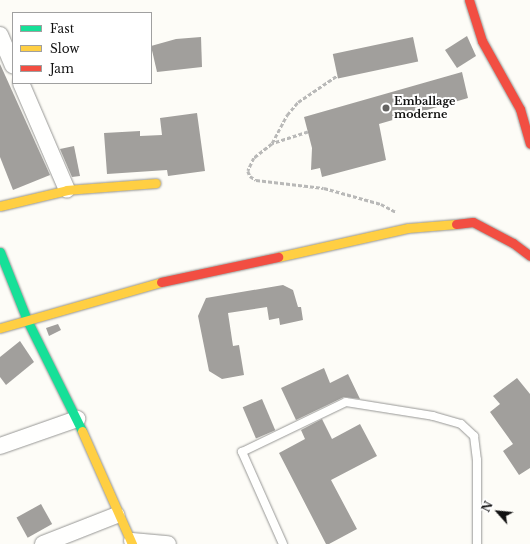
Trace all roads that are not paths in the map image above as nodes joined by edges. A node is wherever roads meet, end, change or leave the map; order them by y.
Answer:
1 (469, 0) edge
2 (0, 35) edge
3 (12, 63) edge
4 (21, 84) edge
5 (530, 144) edge
6 (156, 183) dead end
7 (67, 190) junction
8 (0, 206) edge
9 (0, 252) edge
10 (530, 256) edge
11 (27, 320) junction
12 (0, 328) edge
13 (77, 419) junction
14 (0, 446) edge
15 (117, 515) junction
16 (132, 542) edge
17 (44, 544) edge
18 (168, 544) edge
19 (283, 544) edge
20 (477, 544) edge

1 - 5 street
2 - 3 street
4 - 7 street
6 - 7 street
7 - 8 street
9 - 11 street
10 - 11 street
11 - 12 street
11 - 13 street
13 - 14 street
13 - 15 street
15 - 16 street
15 - 17 street
16 - 18 street
19 - 20 lane

